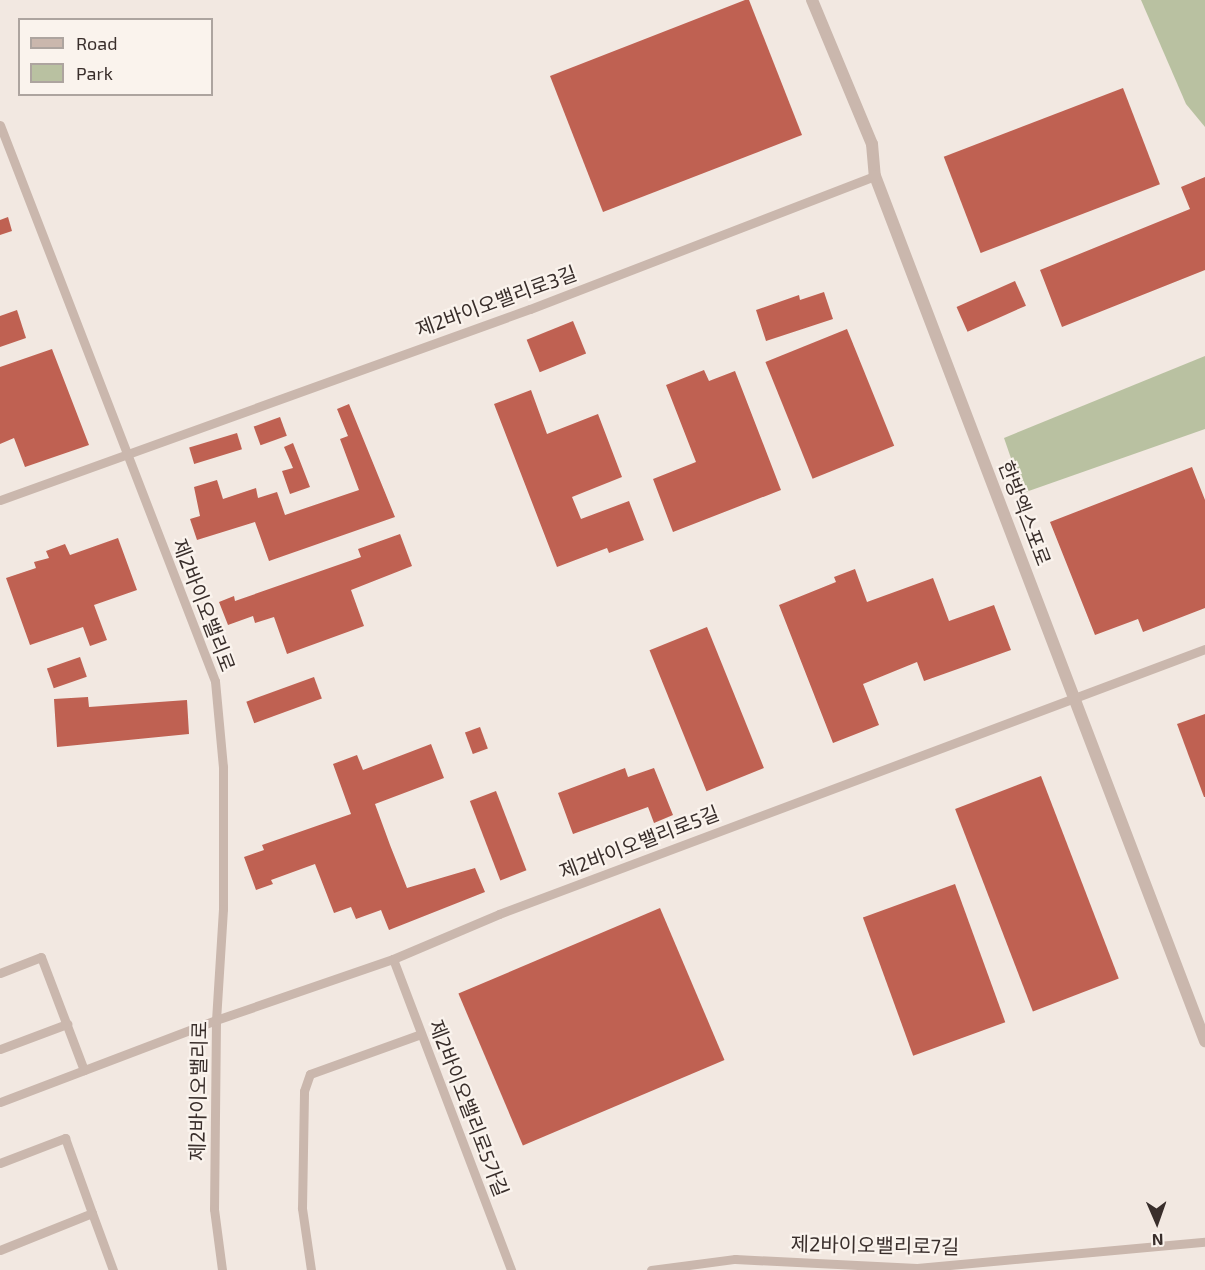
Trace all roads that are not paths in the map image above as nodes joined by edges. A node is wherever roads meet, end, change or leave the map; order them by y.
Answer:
1 (812, 0) edge
2 (0, 125) edge
3 (875, 176) junction
4 (126, 453) junction
5 (0, 500) edge
6 (1205, 649) edge
7 (1075, 698) junction
8 (393, 959) junction
9 (0, 973) edge
10 (216, 1020) junction
11 (67, 1024) junction
12 (421, 1034) junction
13 (1205, 1041) edge
14 (0, 1049) edge
15 (84, 1070) junction
16 (0, 1102) edge
17 (0, 1163) edge
18 (92, 1213) junction
19 (1205, 1242) edge
20 (0, 1250) edge
21 (113, 1270) edge
22 (222, 1270) edge
23 (311, 1270) edge
24 (512, 1270) edge
25 (651, 1270) edge

1 - 3 street, 한방엑스포로
2 - 4 street, 제2바이오밸리로
3 - 4 street, 제2바이오밸리로3길
3 - 7 street, 한방엑스포로
4 - 5 street, 제2바이오밸리로3길
4 - 10 street, 제2바이오밸리로
6 - 7 street, 제2바이오밸리로5길
7 - 8 street, 제2바이오밸리로5길
7 - 13 street, 한방엑스포로
8 - 10 street, 제2바이오밸리로5길
8 - 12 street, 제2바이오밸리로5가길
9 - 11 street
10 - 15 street, 제2바이오밸리로5길
10 - 22 street, 제2바이오밸리로
11 - 14 street
11 - 15 street
12 - 23 street
12 - 24 street, 제2바이오밸리로5가길
15 - 16 street, 제2바이오밸리로5길
17 - 18 street
18 - 20 street
18 - 21 street
19 - 25 street, 제2바이오밸리로7길

